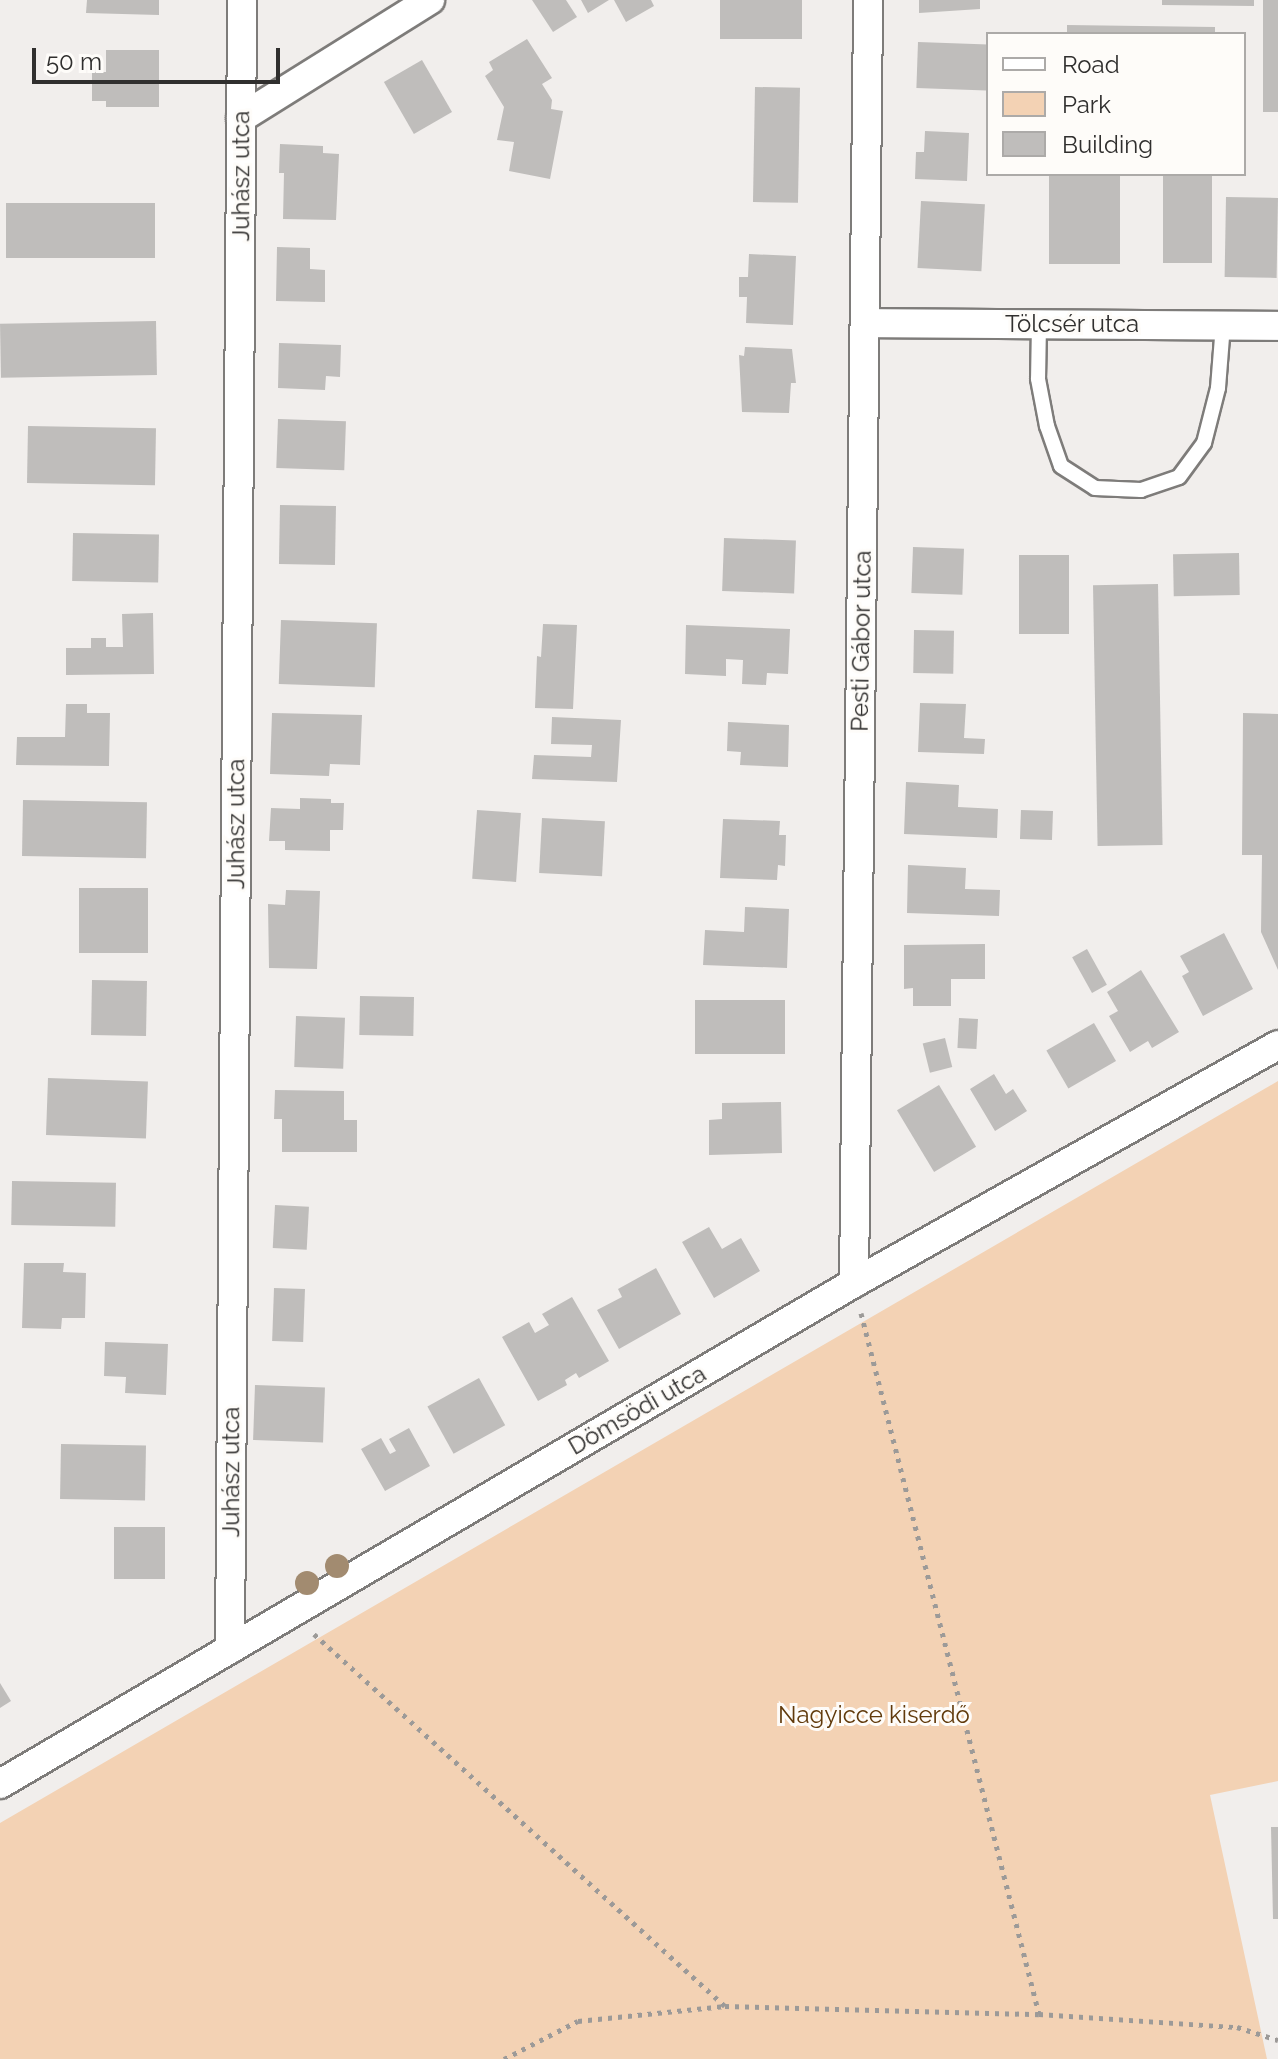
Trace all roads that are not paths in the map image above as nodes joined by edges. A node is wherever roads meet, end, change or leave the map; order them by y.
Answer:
1 (242, 0) edge
2 (430, 0) edge
3 (868, 0) edge
4 (241, 118) junction
5 (865, 323) junction
6 (1039, 324) junction
7 (1223, 325) junction
8 (1278, 326) edge
9 (1278, 1045) edge
10 (854, 1283) junction
11 (230, 1649) junction
12 (0, 1784) edge

1 - 4 street, Juhász utca
2 - 4 street
3 - 5 street, Pesti Gábor utca
4 - 11 street, Juhász utca
5 - 6 street, Tölcsér utca
5 - 10 street, Pesti Gábor utca
6 - 7 street, Tölcsér utca
6 - 7 lane
7 - 8 street, Tölcsér utca
9 - 10 street, Dömsödi utca
10 - 11 street, Dömsödi utca
11 - 12 street, Dömsödi utca

